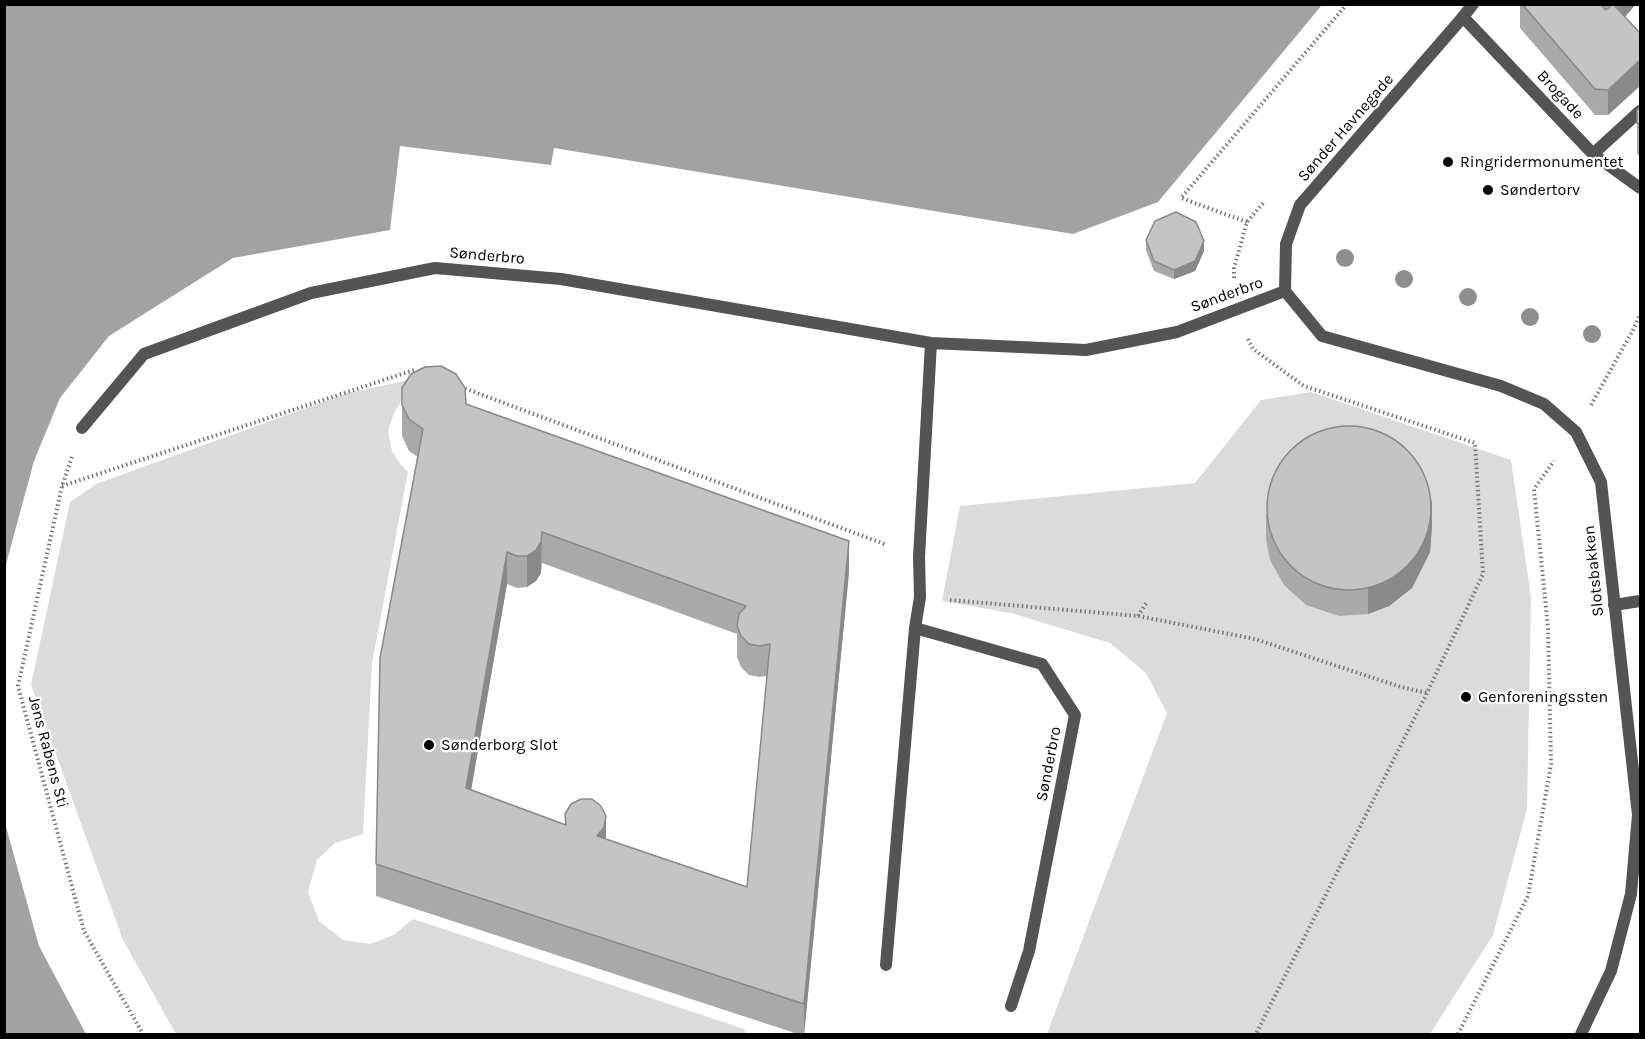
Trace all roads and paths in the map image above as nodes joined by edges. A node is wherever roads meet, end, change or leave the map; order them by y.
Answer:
1 (1347, 4) edge
2 (1473, 4) edge
3 (1463, 17) junction
4 (1641, 111) edge
5 (1593, 154) junction
6 (1641, 188) edge
7 (1247, 222) dead end
8 (1285, 291) junction
9 (1641, 315) edge
10 (931, 343) junction
11 (424, 374) edge
12 (455, 385) edge
13 (82, 428) joint
14 (1575, 432) junction
15 (1475, 444) dead end
16 (62, 486) junction
17 (919, 557) junction
18 (920, 597) junction
19 (1147, 602) dead end
20 (1641, 602) edge
21 (1614, 605) junction
22 (1138, 616) junction
23 (915, 628) junction
24 (1427, 693) junction
25 (1636, 895) edge
26 (886, 965) dead end
27 (1011, 1006) dead end
28 (143, 1035) edge
29 (1256, 1035) edge
30 (1458, 1035) edge
31 (1581, 1035) edge

1 - 7 path
2 - 3 street, Sønder Havnegade
3 - 5 street, Brogade
3 - 8 street, Sønder Havnegade
4 - 5 street
5 - 6 street, Brogade
8 - 10 street, Sønderbro
8 - 14 street, Slotsbakken
9 - 14 path
10 - 13 street, Sønderbro
10 - 17 street
11 - 16 path
12 - 17 path
13 - 16 path, Jens Rabens Sti
14 - 21 street, Slotsbakken
14 - 30 path
15 - 24 path
16 - 28 path, Jens Rabens Sti
17 - 18 street
18 - 22 path
18 - 23 street
19 - 22 path
20 - 21 street
21 - 25 street, Slotsbakken
22 - 24 path
23 - 26 street
23 - 27 street, Sønderbro
24 - 29 path
25 - 31 street, Slotsbakken

